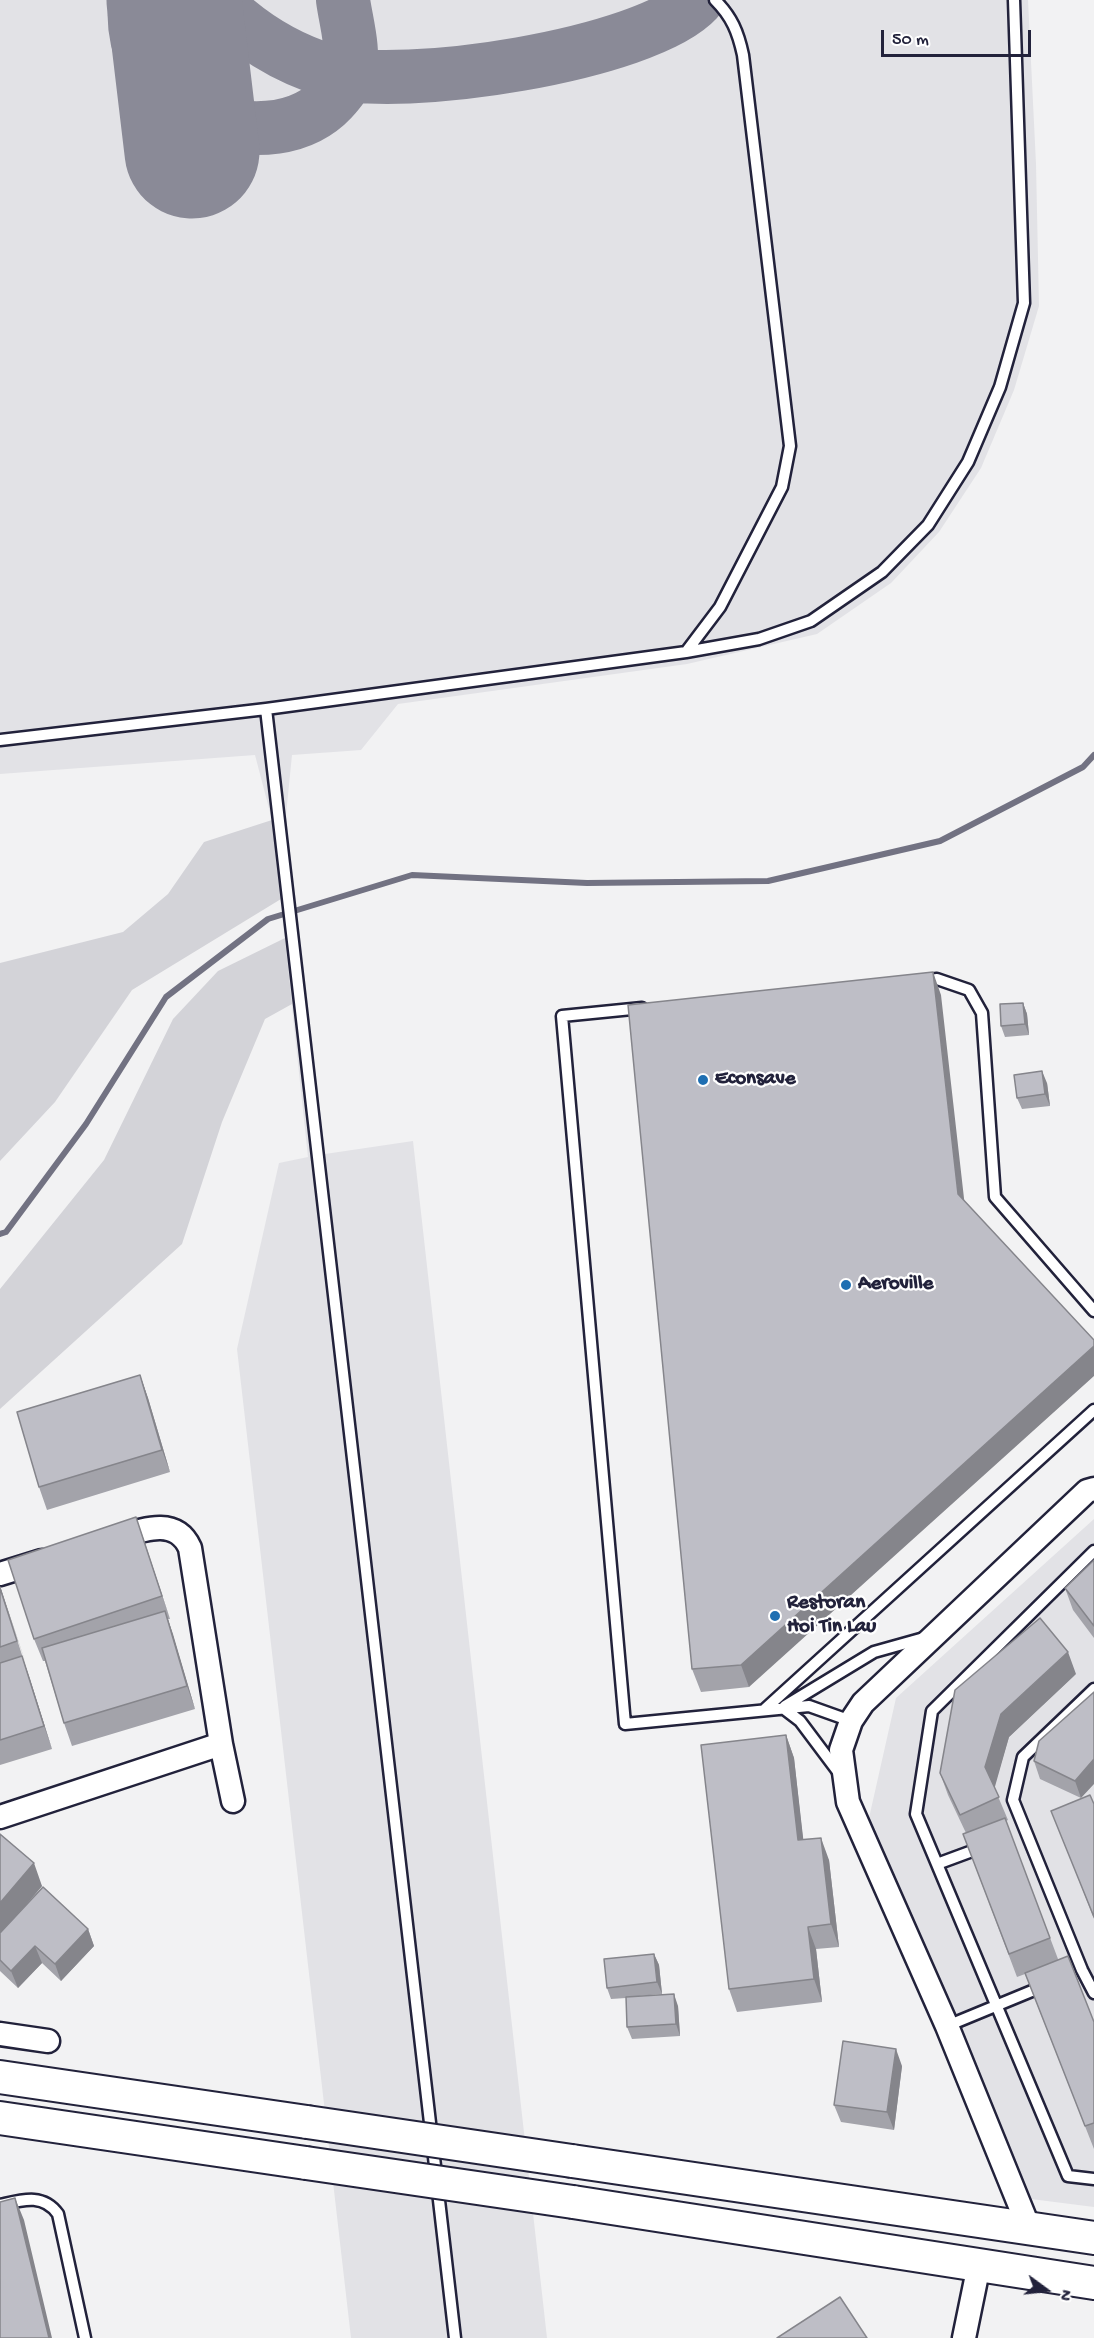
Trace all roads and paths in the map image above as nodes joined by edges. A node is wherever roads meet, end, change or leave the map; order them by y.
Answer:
1 (715, 0) edge
2 (1014, 0) edge
3 (686, 652) junction
4 (266, 709) junction
5 (0, 740) edge
6 (914, 981) edge
7 (654, 1007) edge
8 (1094, 1311) edge
9 (1094, 1410) edge
10 (1094, 1490) edge
11 (88, 1547) edge
12 (1094, 1551) edge
13 (66, 1554) edge
14 (0, 1574) edge
15 (934, 1636) junction
16 (1094, 1689) edge
17 (782, 1708) junction
18 (765, 1710) junction
19 (851, 1721) junction
20 (221, 1744) junction
21 (843, 1778) junction
22 (233, 1801) dead end
23 (0, 1817) edge
24 (1025, 1831) junction
25 (1014, 1835) edge
26 (992, 1843) edge
27 (937, 1864) junction
28 (1071, 1974) junction
29 (1094, 1993) edge
30 (996, 2006) junction
31 (947, 2026) junction
32 (0, 2034) edge
33 (48, 2041) dead end
34 (0, 2077) edge
35 (0, 2118) edge
36 (1094, 2179) edge
37 (0, 2205) edge
38 (1029, 2228) junction
39 (1094, 2238) edge
40 (979, 2265) junction
41 (1094, 2283) edge
42 (85, 2338) edge
43 (455, 2338) edge
44 (964, 2338) edge

1 - 3 lane
2 - 3 lane
3 - 4 lane
4 - 5 lane
4 - 43 lane
6 - 8 lane
7 - 18 lane
9 - 18 lane
10 - 15 street
11 - 20 street
12 - 27 lane
13 - 14 street
15 - 17 lane
15 - 19 street
16 - 24 lane
17 - 18 lane
17 - 19 lane
17 - 21 lane
19 - 21 street
20 - 22 street
20 - 23 street
21 - 31 street
24 - 25 lane
24 - 28 lane
26 - 27 lane
27 - 30 lane
28 - 29 lane
28 - 30 lane
30 - 31 lane
30 - 36 lane
31 - 38 street
32 - 33 street
34 - 38 main road, bridge
35 - 40 main road, bridge
37 - 42 lane
38 - 39 main road
40 - 41 main road
40 - 44 street

